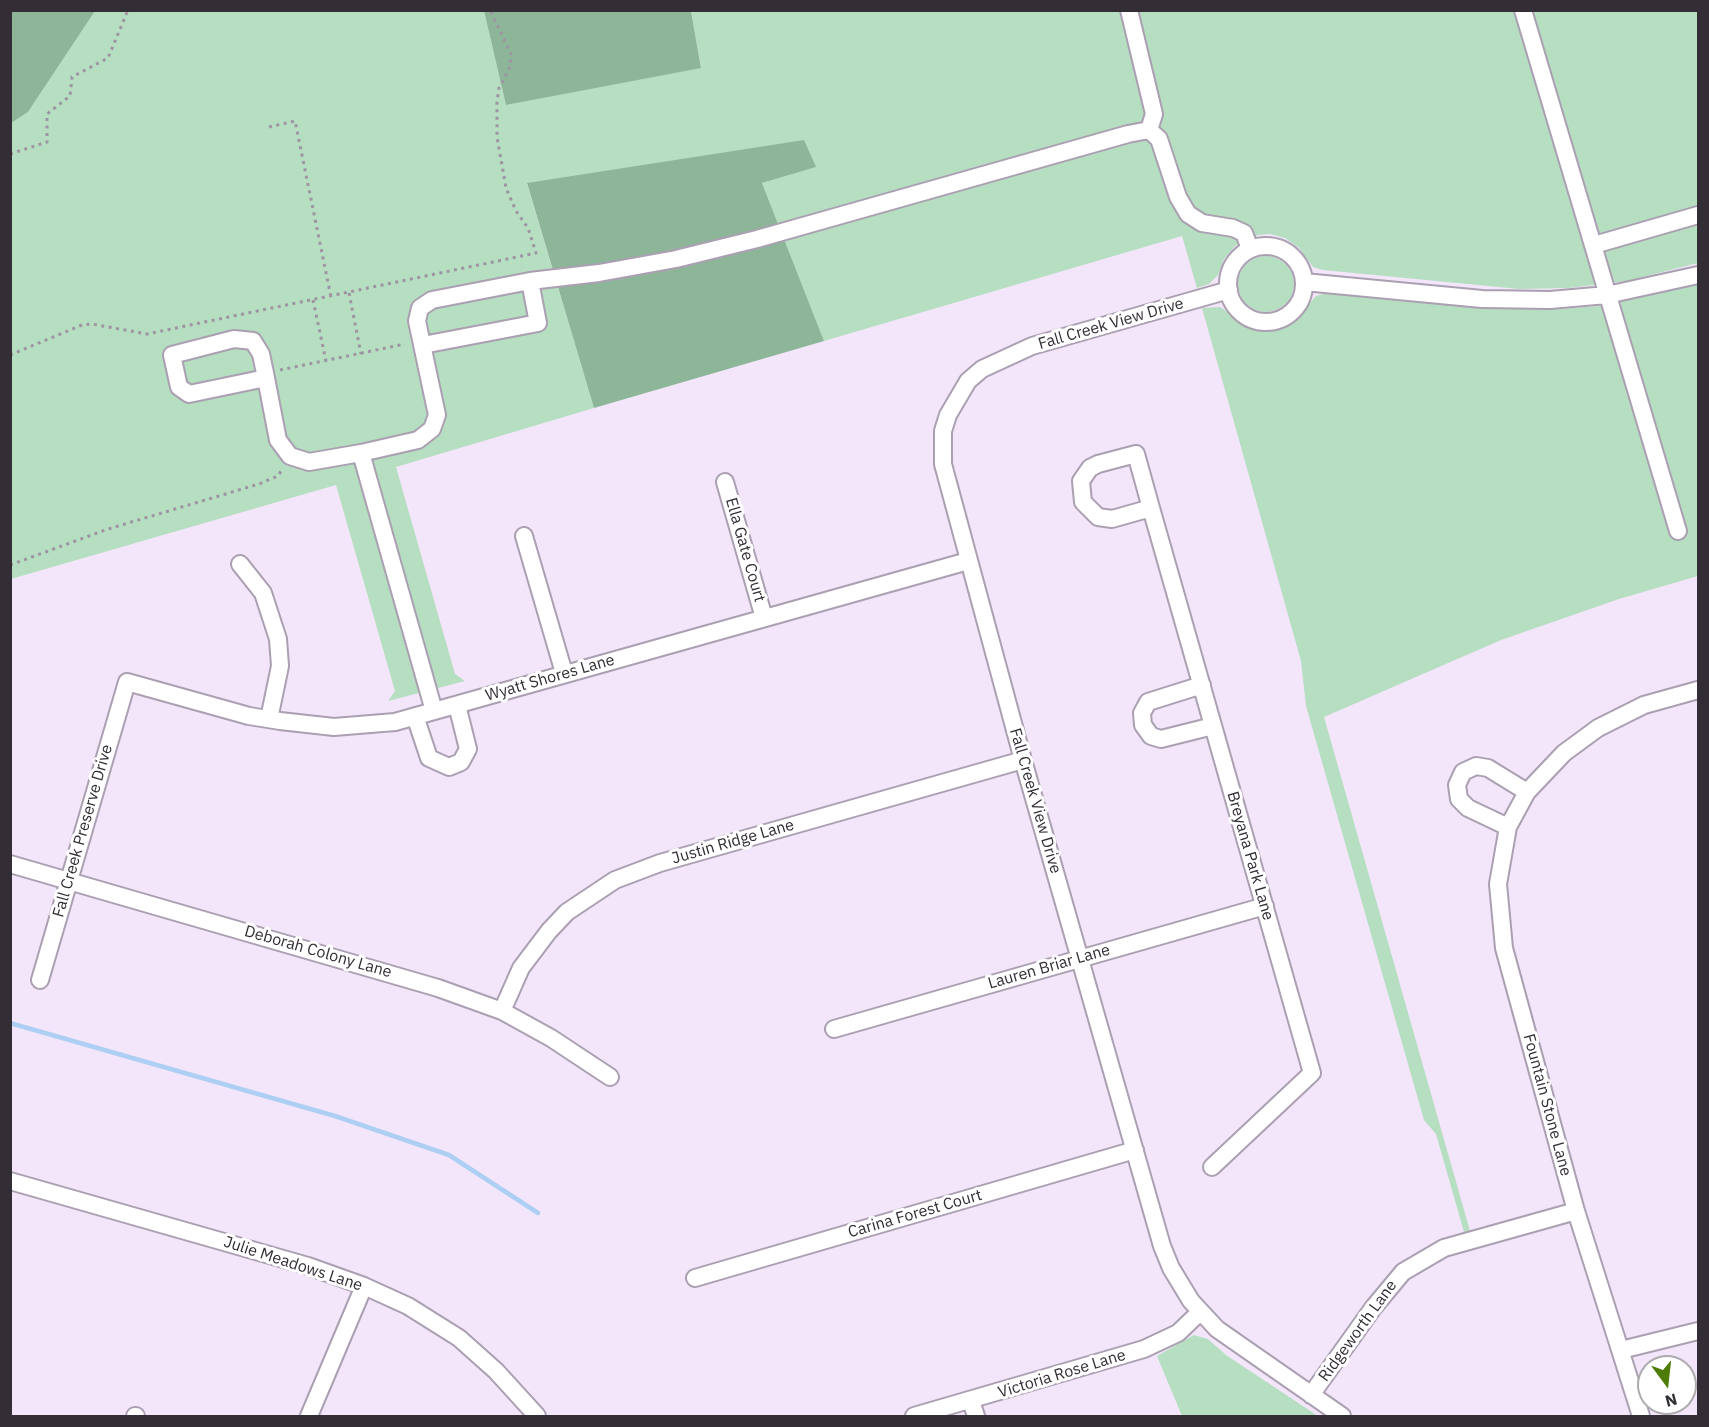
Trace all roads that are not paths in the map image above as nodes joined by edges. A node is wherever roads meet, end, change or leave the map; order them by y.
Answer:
1 (1129, 10) edge
2 (1523, 10) edge
3 (1149, 130) junction
4 (1698, 214) edge
5 (1594, 245) junction
6 (1250, 249) junction
7 (1698, 275) edge
8 (530, 281) junction
9 (1304, 282) junction
10 (1228, 291) junction
11 (1607, 295) junction
12 (422, 343) junction
13 (266, 376) junction
14 (361, 453) junction
15 (725, 482) dead end
16 (1151, 508) junction
17 (1678, 531) dead end
18 (524, 536) dead end
19 (968, 561) junction
20 (240, 564) dead end
21 (764, 618) junction
22 (564, 673) junction
23 (127, 682) joint
24 (1202, 685) junction
25 (1698, 690) edge
26 (457, 705) junction
27 (434, 711) junction
28 (415, 716) junction
29 (269, 719) junction
30 (1213, 726) junction
31 (1023, 760) junction
32 (1527, 792) junction
33 (1508, 827) junction
34 (10, 864) edge
35 (68, 880) junction
36 (1265, 906) junction
37 (1080, 958) junction
38 (40, 980) dead end
39 (502, 1011) junction
40 (834, 1029) dead end
41 (610, 1077) dead end
42 (1135, 1150) junction
43 (1212, 1167) dead end
44 (10, 1181) edge
45 (1576, 1211) junction
46 (695, 1278) dead end
47 (364, 1286) junction
48 (1200, 1312) junction
49 (1698, 1331) edge
50 (1621, 1350) junction
51 (1311, 1395) junction
52 (974, 1408) edge
53 (309, 1416) edge
54 (537, 1416) edge
55 (914, 1416) edge
56 (1342, 1416) edge
57 (1641, 1416) edge

1 - 3 street
2 - 5 street
3 - 6 street
3 - 8 street
4 - 5 street
5 - 11 street
6 - 9 street
6 - 10 street
7 - 11 street
8 - 12 street
8 - 12 street
9 - 10 street
9 - 11 street
10 - 19 street, Fall Creek View Drive
11 - 17 street
12 - 14 street
13 - 13 street
13 - 14 street
14 - 27 street
15 - 21 street, Ella Gate Court
16 - 16 street, Breyana Park Lane
16 - 24 street, Breyana Park Lane
18 - 22 street
19 - 21 street, Wyatt Shores Lane
19 - 31 street, Fall Creek View Drive
20 - 29 street
21 - 22 street, Wyatt Shores Lane
22 - 26 street, Wyatt Shores Lane
23 - 29 street, Wyatt Shores Lane
23 - 35 street, Fall Creek Preserve Drive
24 - 30 street, Breyana Park Lane
24 - 30 street
25 - 32 street, Fountain Stone Lane
26 - 27 street, Wyatt Shores Lane
26 - 28 street
27 - 28 street, Wyatt Shores Lane
28 - 29 street, Wyatt Shores Lane
30 - 36 street, Breyana Park Lane
31 - 37 street, Fall Creek View Drive
31 - 39 street, Justin Ridge Lane
32 - 33 street, Fountain Stone Lane
32 - 33 street
33 - 45 street, Fountain Stone Lane
34 - 35 street, Deborah Colony Lane
35 - 38 street, Fall Creek Preserve Drive
35 - 39 street, Deborah Colony Lane
36 - 37 street, Lauren Briar Lane
36 - 43 street, Breyana Park Lane
37 - 40 street, Lauren Briar Lane
37 - 42 street, Fall Creek View Drive
39 - 41 street, Deborah Colony Lane
42 - 46 street, Carina Forest Court
42 - 48 street, Fall Creek View Drive
44 - 47 street, Julie Meadows Lane
45 - 50 street, Fountain Stone Lane
45 - 51 street, Ridgeworth Lane
47 - 53 street
47 - 54 street, Julie Meadows Lane
48 - 51 street, Fall Creek View Drive
48 - 52 street, Victoria Rose Lane
49 - 50 street
50 - 57 street, Fountain Stone Lane
51 - 56 street, Fall Creek View Drive
52 - 55 street, Victoria Rose Lane

